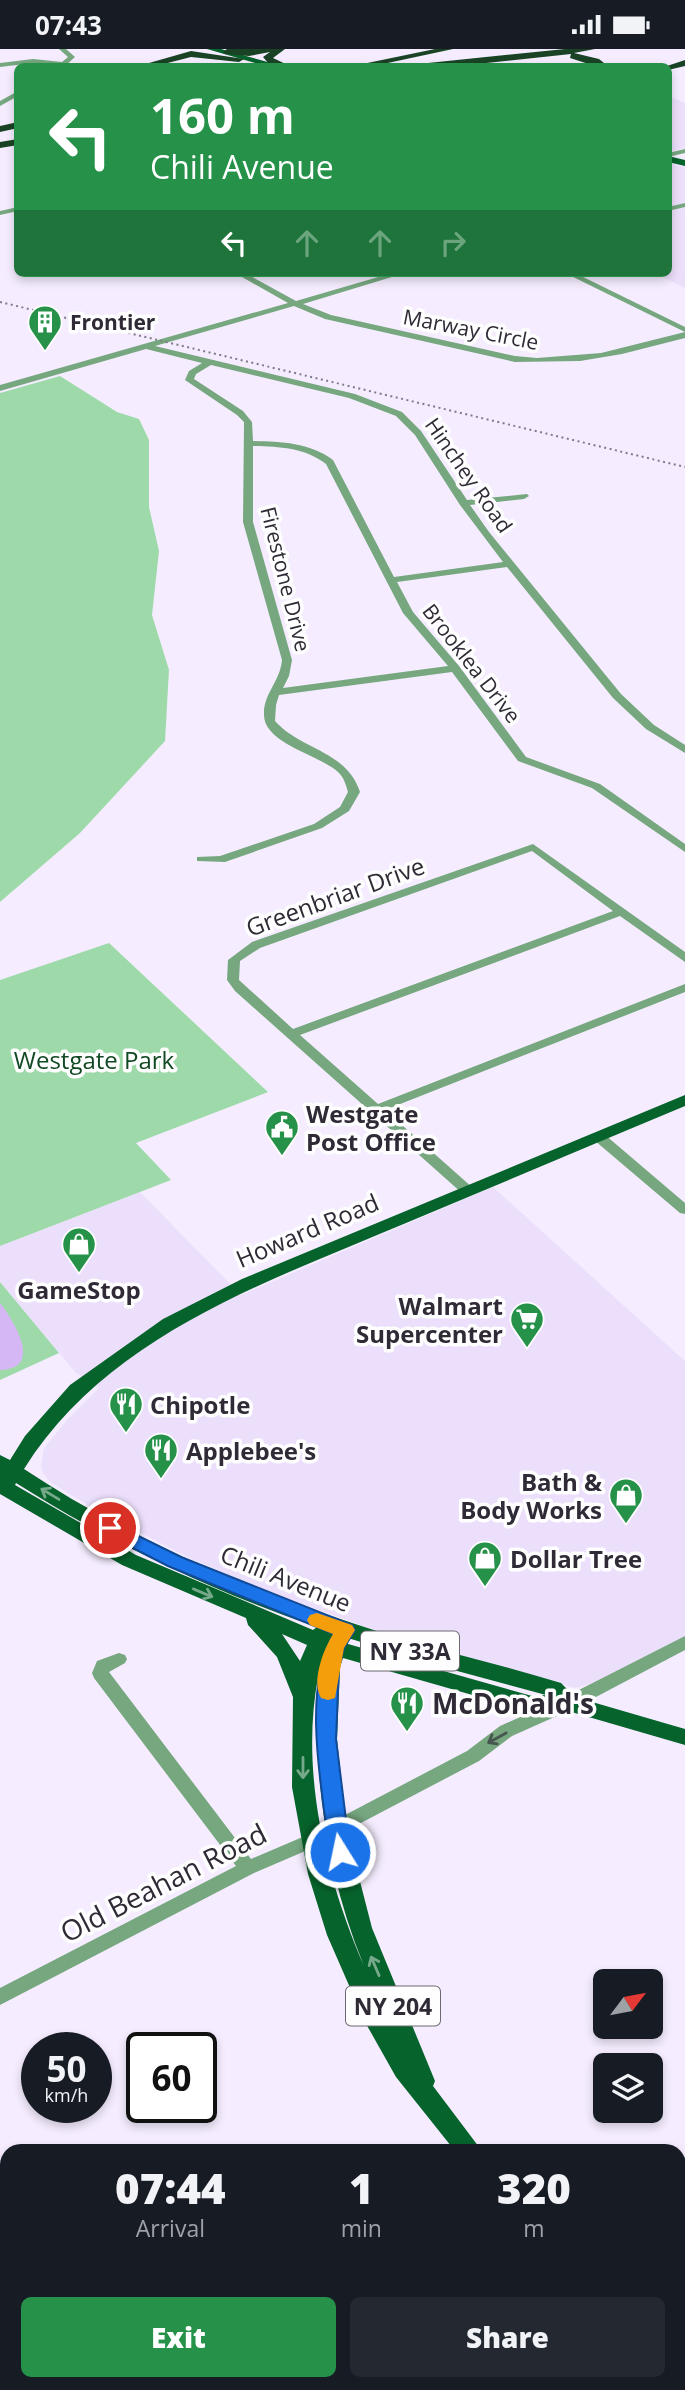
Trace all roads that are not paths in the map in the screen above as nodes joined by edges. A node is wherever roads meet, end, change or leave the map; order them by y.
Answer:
1 (62, 49) edge
2 (184, 49) edge
3 (204, 49) edge
4 (213, 49) edge
5 (271, 49) edge
6 (281, 49) edge
7 (401, 49) edge
8 (449, 49) edge
9 (520, 49) edge
10 (591, 49) edge
11 (541, 54) junction
12 (239, 59) junction
13 (16, 63) edge
14 (47, 63) edge
15 (64, 63) edge
16 (143, 63) edge
17 (155, 63) edge
18 (253, 63) edge
19 (266, 63) edge
20 (275, 63) edge
21 (370, 63) joint
22 (444, 63) edge
23 (456, 63) edge
24 (595, 63) edge
25 (246, 277) edge
26 (387, 277) edge
27 (577, 277) edge
28 (293, 303) junction
29 (685, 333) edge
30 (144, 346) junction
31 (209, 362) junction
32 (0, 388) edge
33 (247, 443) junction
34 (524, 496) dead end
35 (463, 503) junction
36 (509, 564) junction
37 (393, 580) junction
38 (455, 668) junction
39 (273, 693) junction
40 (685, 750) edge
41 (685, 849) edge
42 (201, 859) dead end
43 (621, 912) junction
44 (685, 958) edge
45 (685, 988) edge
46 (290, 1034) junction
47 (685, 1100) edge
48 (376, 1109) junction
49 (598, 1137) junction
50 (468, 1191) junction
51 (685, 1210) edge
52 (3, 1480) edge
53 (245, 1610) junction
54 (331, 1636) junction
55 (685, 1642) edge
56 (118, 1659) dead end
57 (303, 1700) junction
58 (568, 1703) junction
59 (685, 1737) edge
60 (335, 1827) junction
61 (311, 1841) junction
62 (248, 1867) junction
63 (0, 1997) edge
64 (429, 2097) junction
65 (465, 2144) edge

1 - 15 street
2 - 16 highway
3 - 12 main road
4 - 5 highway
4 - 19 main road
6 - 20 highway
7 - 21 highway
8 - 21 highway
9 - 22 highway
10 - 11 highway
11 - 23 highway
11 - 24 highway
12 - 17 highway
12 - 18 main road
13 - 14 street
25 - 28 street, Marway Circle
26 - 28 street
27 - 29 street
28 - 29 street, Marway Circle
28 - 30 street
30 - 31 street, Hinchey Road
30 - 32 street
31 - 33 street, Firestone Drive
31 - 35 street, Hinchey Road
33 - 37 street, Brooklea Drive
33 - 39 street, Firestone Drive
34 - 35 street
35 - 36 street, Hinchey Road
36 - 37 street
36 - 40 street, Hinchey Road
37 - 38 street, Brooklea Drive
38 - 39 street
38 - 41 street, Brooklea Drive
39 - 42 street, Firestone Drive
43 - 44 street
43 - 46 street
43 - 46 street, Greenbriar Drive
45 - 48 street
46 - 48 street, Greenbriar Drive
47 - 49 main road, Howard Road
48 - 50 street, Greenbriar Drive
49 - 50 main road, Howard Road
49 - 51 street
50 - 52 main road, Howard Road
52 -> 53 main road, Chili Avenue / NY 33A
54 -> 52 main road, Chili Avenue / NY 33A
53 - 54 main road, Chili Avenue / NY 33A
53 - 57 main road, NY 204
54 - 57 main road
54 - 58 main road, Chili Avenue / NY 33A
54 - 60 main road, NY 204
55 - 58 street, Old Beahan Road
56 - 62 street
57 -> 61 main road, NY 204
58 - 59 main road, Chili Avenue / NY 33A
58 -> 60 street, Old Beahan Road
60 - 61 street, Old Beahan Road
64 -> 60 main road, NY 204
61 - 62 street, Old Beahan Road
61 - 64 main road, NY 204
62 - 63 street, Old Beahan Road
64 - 65 main road, NY 204

